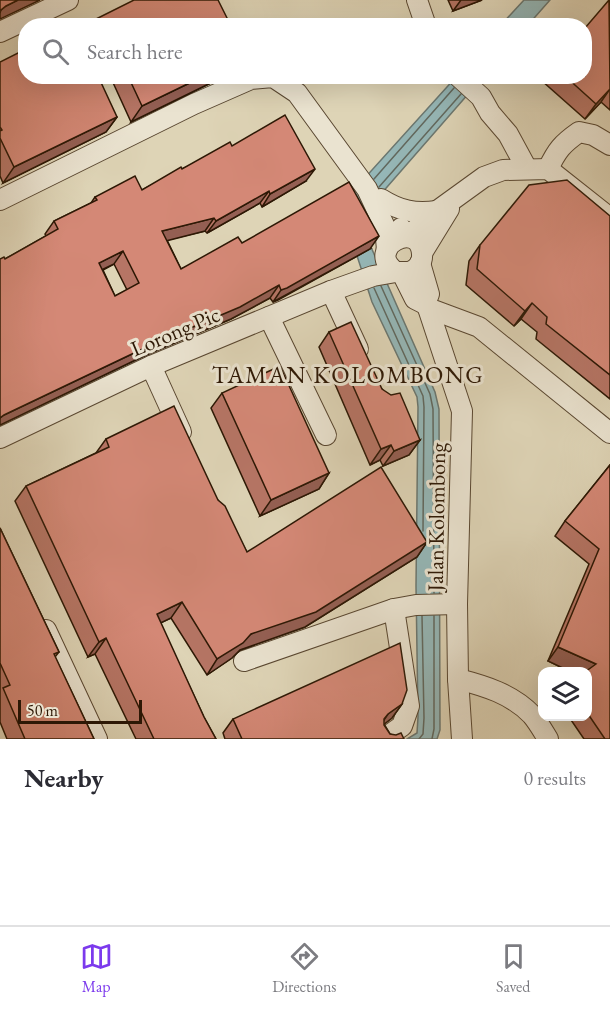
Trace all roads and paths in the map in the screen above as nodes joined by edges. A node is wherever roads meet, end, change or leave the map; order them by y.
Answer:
1 (69, 0) edge
2 (417, 0) edge
3 (30, 18) edge
4 (423, 18) edge
5 (18, 24) edge
6 (0, 32) edge
7 (239, 84) edge
8 (284, 84) edge
9 (467, 84) edge
10 (610, 145) edge
11 (548, 169) junction
12 (527, 170) junction
13 (370, 193) junction
14 (459, 195) junction
15 (0, 200) edge
16 (437, 211) junction
17 (610, 218) edge
18 (407, 237) junction
19 (421, 258) junction
20 (393, 263) junction
21 (331, 291) junction
22 (426, 306) junction
23 (269, 317) junction
24 (151, 366) junction
25 (367, 367) edge
26 (610, 433) edge
27 (326, 435) dead end
28 (0, 438) edge
29 (189, 449) edge
30 (449, 604) junction
31 (394, 609) junction
32 (39, 615) edge
33 (244, 661) dead end
34 (458, 679) junction
35 (385, 738) edge
36 (97, 739) edge
37 (462, 739) edge
38 (548, 739) edge

1 - 3 street
2 - 4 street
5 - 6 street
7 - 15 street
8 - 13 street
9 - 12 street
10 - 11 street
11 - 12 street
11 - 17 street
12 - 14 street
13 - 16 street
13 - 18 street
13 - 20 street, Jalan Kolombong
14 - 16 street
14 - 19 street
16 - 18 street
18 - 19 street
18 - 20 street
19 - 20 street
19 - 22 street, Jalan Kolombong
20 - 21 street, Lorong Pic
20 - 22 street, Jalan Kolombong
21 - 23 street, Lorong Pic
21 - 25 street
22 - 26 street
22 - 30 street, Jalan Kolombong
23 - 24 street, Lorong Pic
23 - 27 street
24 - 28 street, Lorong Pic
24 - 29 street
30 - 31 street
30 - 34 street, Jalan Kolombong
31 - 33 street
31 - 35 street
32 - 36 street
34 - 37 street, Jalan Kolombong
34 - 38 street

